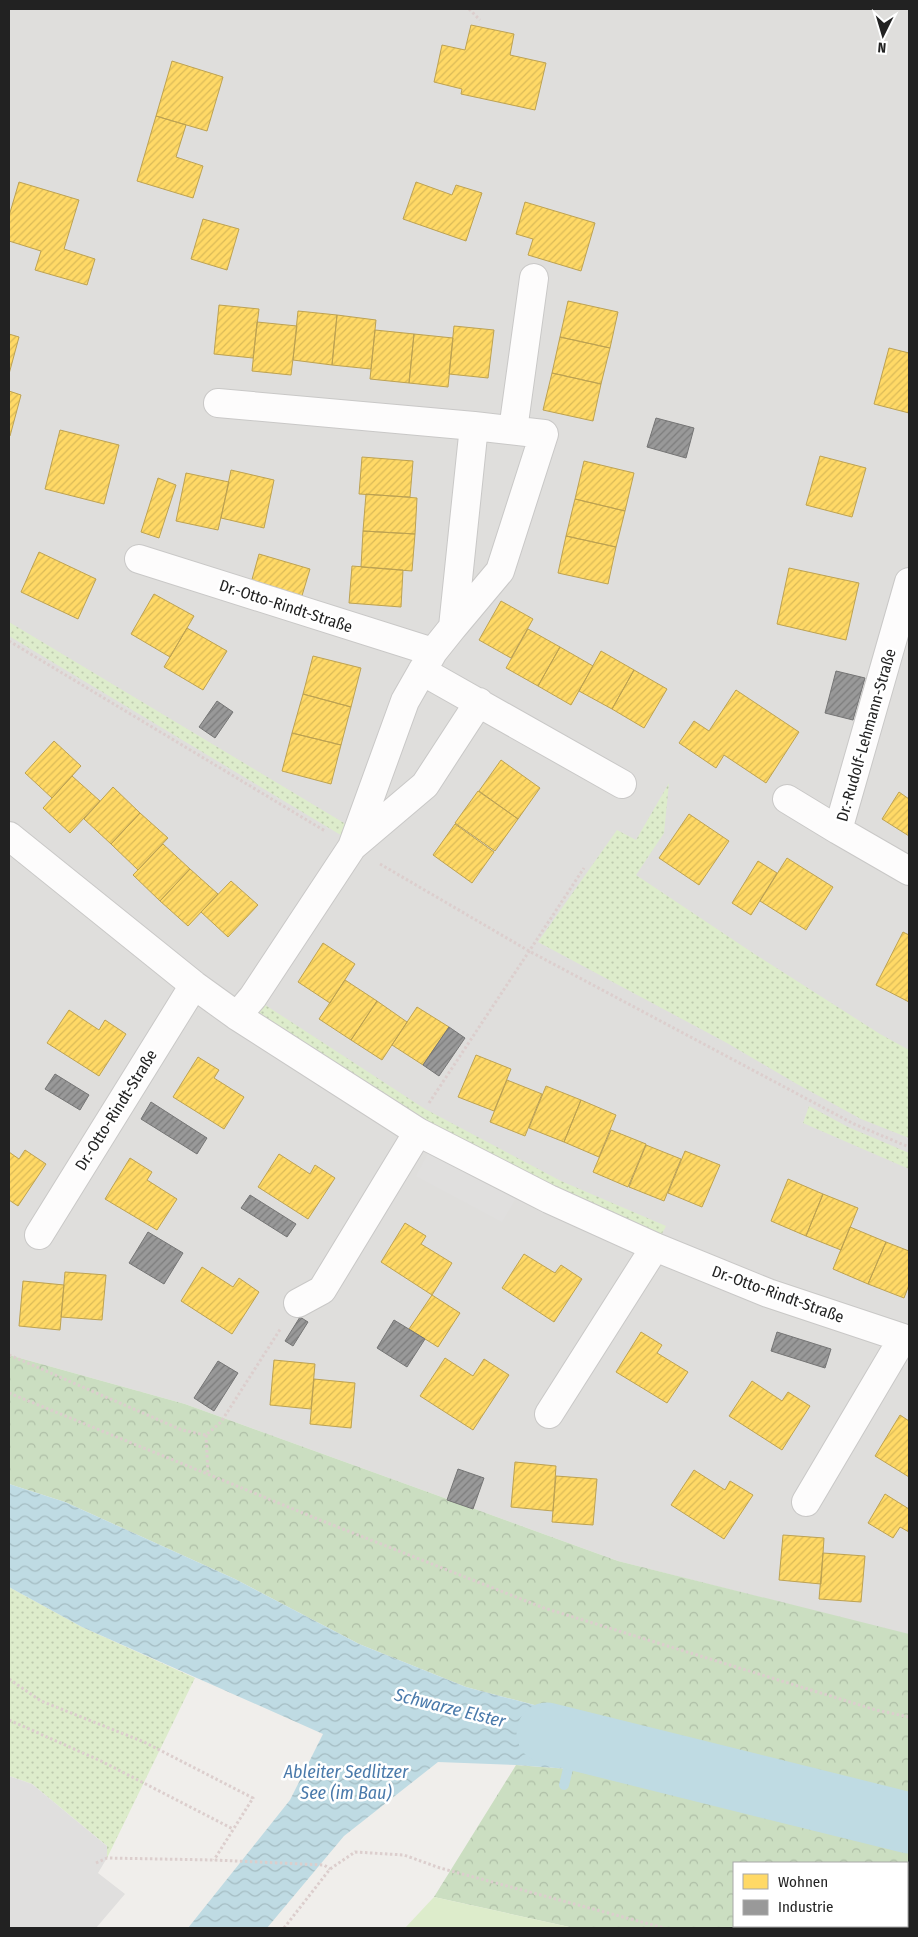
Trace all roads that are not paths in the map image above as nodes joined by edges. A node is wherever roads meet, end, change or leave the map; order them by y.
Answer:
1 (534, 278) dead end
2 (218, 404) dead end
3 (474, 426) junction
4 (513, 430) junction
5 (139, 559) dead end
6 (909, 582) edge
7 (453, 627) junction
8 (428, 662) junction
9 (479, 702) junction
10 (622, 784) dead end
11 (788, 799) dead end
12 (838, 830) junction
13 (9, 836) edge
14 (352, 847) junction
15 (909, 871) edge
16 (194, 985) junction
17 (236, 1016) junction
18 (422, 1121) junction
19 (39, 1235) dead end
20 (655, 1247) junction
21 (298, 1302) road end
22 (906, 1339) edge
23 (549, 1414) dead end
24 (806, 1502) dead end

1 - 4 street
2 - 3 street
3 - 4 street
3 - 7 street
4 - 7 street
5 - 8 street, Dr.-Otto-Rindt-Straße
6 - 12 street, Dr.-Rudolf-Lehmann-Straße
7 - 8 street
8 - 9 street, Dr.-Otto-Rindt-Straße
8 - 14 street
9 - 10 street, Dr.-Otto-Rindt-Straße
9 - 14 street
11 - 12 street, Dr.-Rudolf-Lehmann-Straße
12 - 15 street, Dr.-Rudolf-Lehmann-Straße
13 - 16 street, Dr.-Otto-Rindt-Straße
14 - 17 street
16 - 17 street, Dr.-Otto-Rindt-Straße
16 - 19 street, Dr.-Otto-Rindt-Straße
17 - 18 street, Dr.-Otto-Rindt-Straße
18 - 20 street, Dr.-Otto-Rindt-Straße
18 - 21 street
20 - 22 street, Dr.-Otto-Rindt-Straße
20 - 23 street
22 - 24 street, Dr.-Otto-Rindt-Straße

